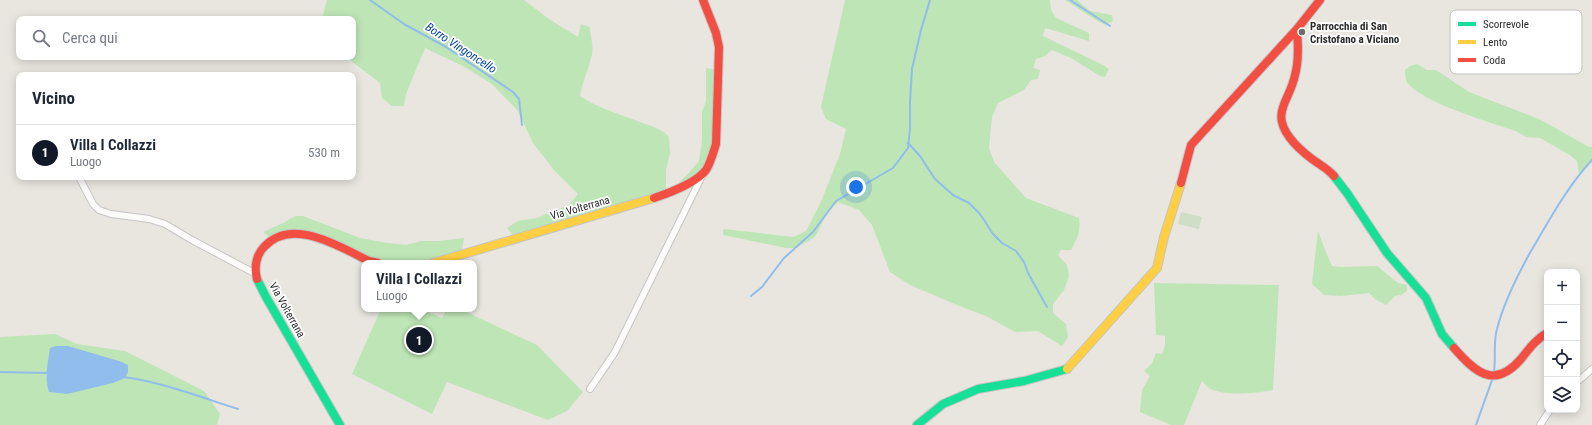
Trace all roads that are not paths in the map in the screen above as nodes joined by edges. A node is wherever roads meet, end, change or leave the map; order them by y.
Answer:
1 (703, 0) edge
2 (1320, 0) edge
3 (1297, 29) junction
4 (705, 171) junction
5 (81, 180) edge
6 (368, 260) edge
7 (443, 260) edge
8 (256, 274) junction
9 (1544, 335) edge
10 (1592, 368) edge
11 (1580, 377) edge
12 (590, 389) dead end
13 (1548, 413) edge
14 (340, 425) edge
15 (917, 425) edge
16 (1540, 425) edge

1 - 4 street, Via Volterrana
2 - 3 street
3 - 9 street
3 - 15 street
4 - 7 street, Via Volterrana
4 - 12 street, Via Volterrana
5 - 8 street
6 - 8 street, Via Volterrana
8 - 14 street, Via Volterrana
10 - 11 street
13 - 16 street

